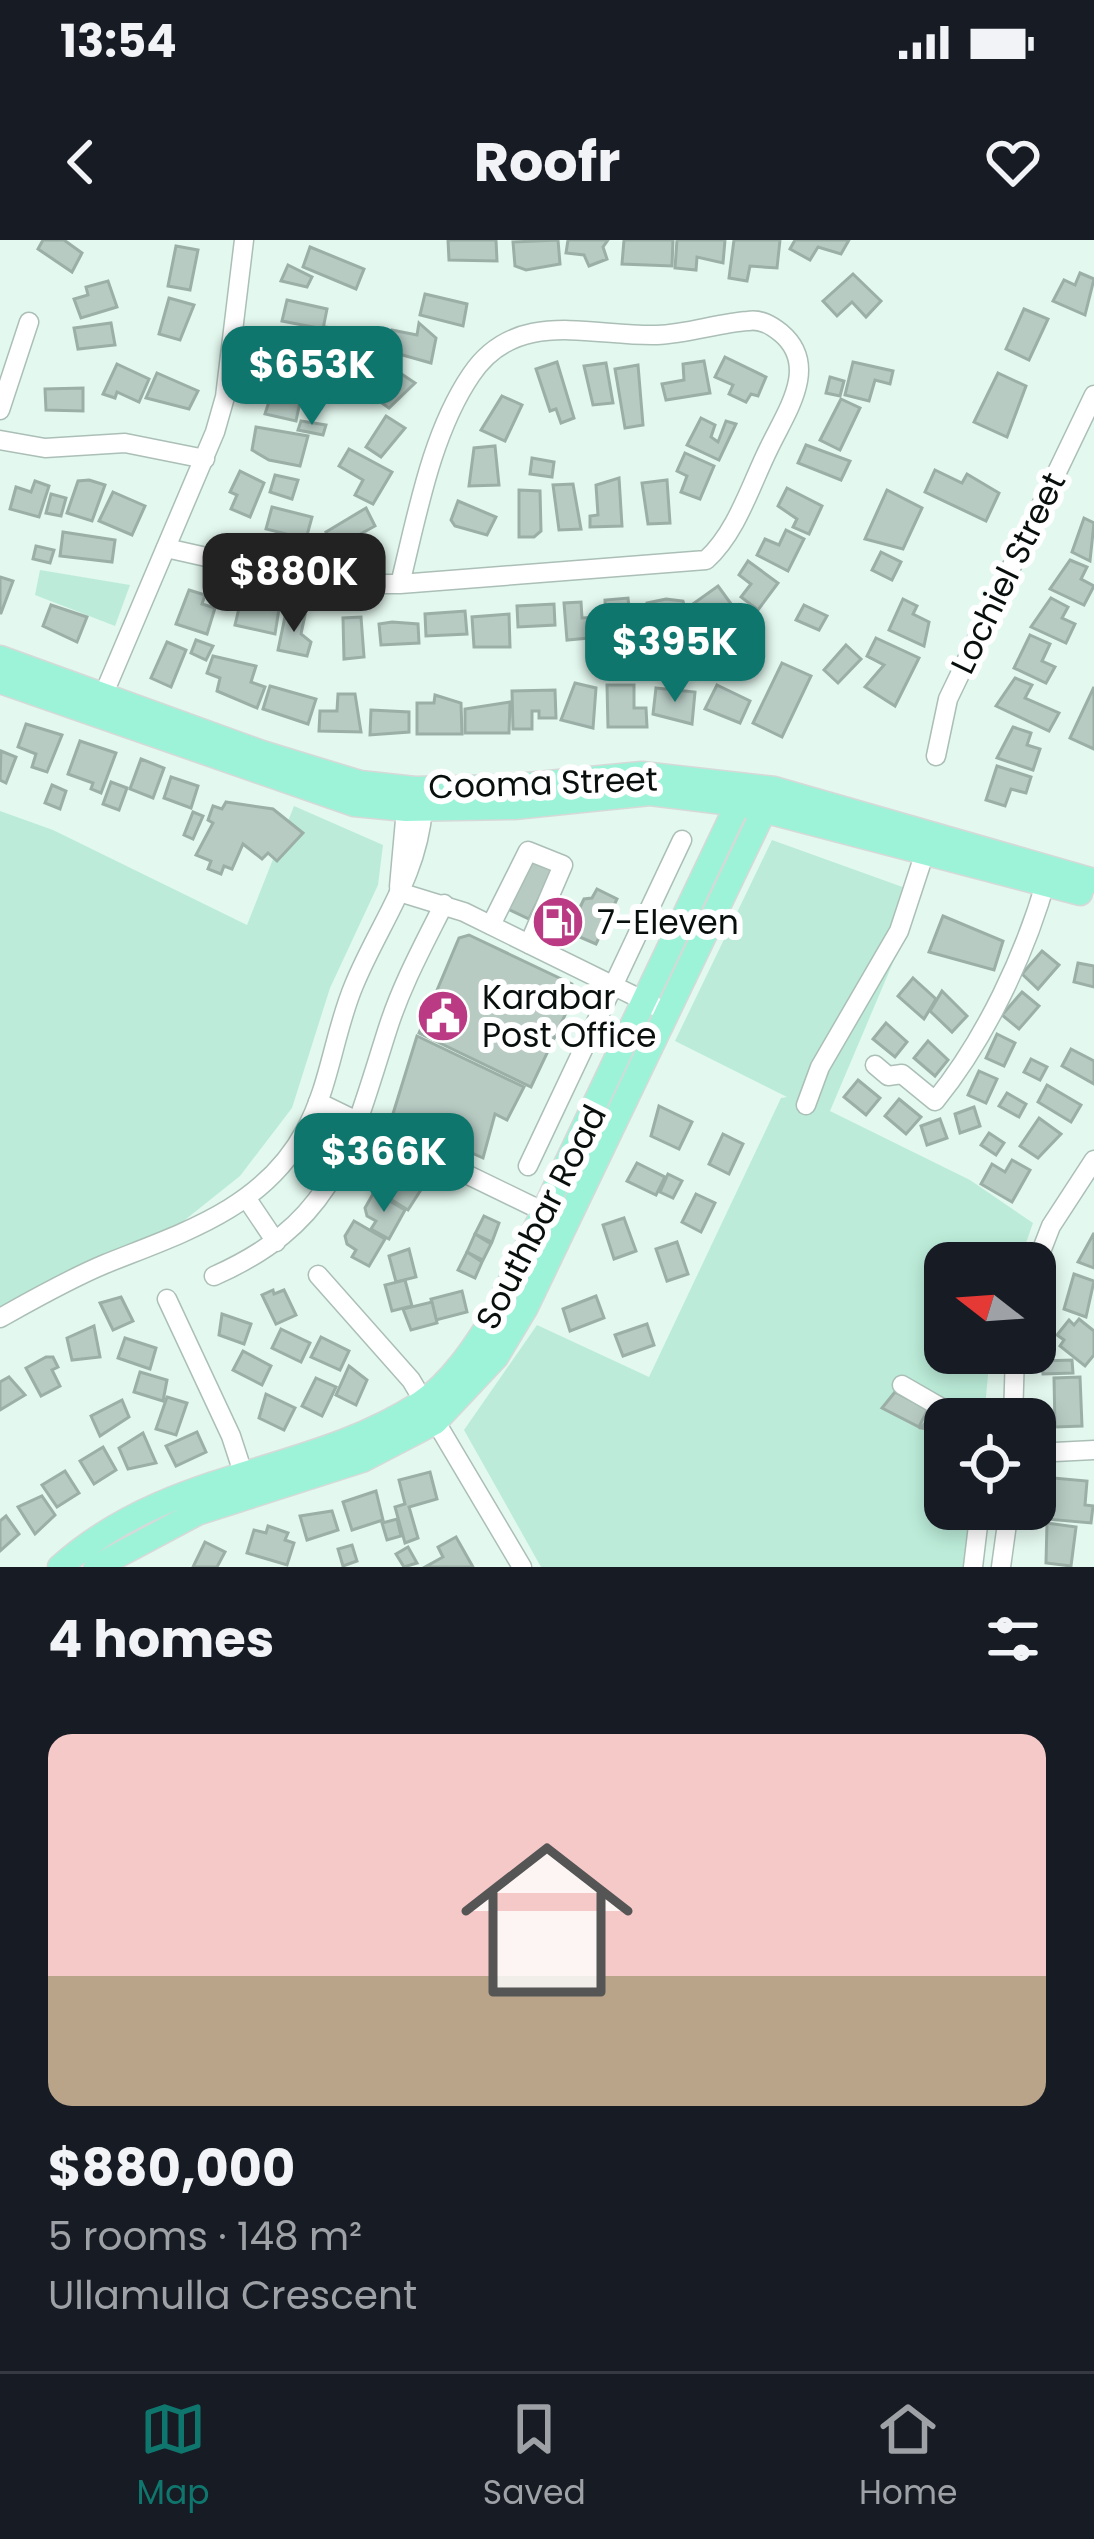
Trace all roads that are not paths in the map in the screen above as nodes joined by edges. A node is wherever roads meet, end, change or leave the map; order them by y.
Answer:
1 (244, 240) edge
2 (29, 322) dead end
3 (1094, 395) edge
4 (0, 410) edge
5 (0, 440) edge
6 (205, 459) junction
7 (166, 548) junction
8 (400, 584) junction
9 (0, 658) edge
10 (0, 681) edge
11 (99, 704) junction
12 (936, 756) dead end
13 (756, 797) junction
14 (415, 802) junction
15 (682, 840) dead end
16 (927, 843) junction
17 (1047, 877) junction
18 (1094, 881) edge
19 (399, 892) junction
20 (1094, 896) edge
21 (444, 904) junction
22 (491, 925) junction
23 (530, 944) junction
24 (614, 985) junction
25 (658, 1007) junction
26 (875, 1065) dead end
27 (318, 1102) junction
28 (806, 1105) dead end
29 (361, 1123) junction
30 (1094, 1160) edge
31 (528, 1166) dead end
32 (247, 1199) junction
33 (556, 1218) junction
34 (276, 1242) junction
35 (1046, 1242) edge
36 (318, 1275) dead end
37 (214, 1276) dead end
38 (167, 1299) dead end
39 (0, 1318) edge
40 (902, 1385) dead end
41 (925, 1398) edge
42 (429, 1412) junction
43 (1094, 1450) edge
44 (1056, 1452) edge
45 (247, 1483) junction
46 (977, 1530) edge
47 (1006, 1530) edge
48 (67, 1565) edge
49 (97, 1567) edge
50 (523, 1567) edge
51 (973, 1567) edge
52 (1001, 1567) edge

1 - 6 street
2 - 4 street
3 - 12 street, Lochiel Street
5 - 6 street
6 - 7 street
7 - 8 street
7 - 11 street
8 - 8 street
9 - 11 main road, Cooma Street
10 - 11 main road, Cooma Street
11 - 14 main road, Cooma Street
13 - 14 main road, Cooma Street
13 - 16 main road, Cooma Street
13 - 25 main road, Southbar Road
14 - 19 street
15 - 24 street
16 - 17 main road, Cooma Street
16 - 28 street
17 - 18 main road, Cooma Street
17 - 20 main road, Cooma Street
17 - 26 street
19 - 21 street
19 - 27 street
21 - 22 street
21 - 29 street
22 - 23 street
22 - 23 street
23 - 24 street
24 - 25 street
24 - 31 street
25 - 33 main road, Southbar Road
27 - 29 street
27 - 32 street
29 - 33 street
29 - 34 street
30 - 35 street
32 - 34 street
32 - 39 street
33 - 42 main road, Southbar Road
34 - 37 street
36 - 42 street
38 - 45 street
40 - 41 street
42 - 45 main road, Southbar Road
42 - 50 street
43 - 44 street
45 - 48 main road, Southbar Road
45 - 49 main road, Southbar Road
46 - 51 street
47 - 52 street

